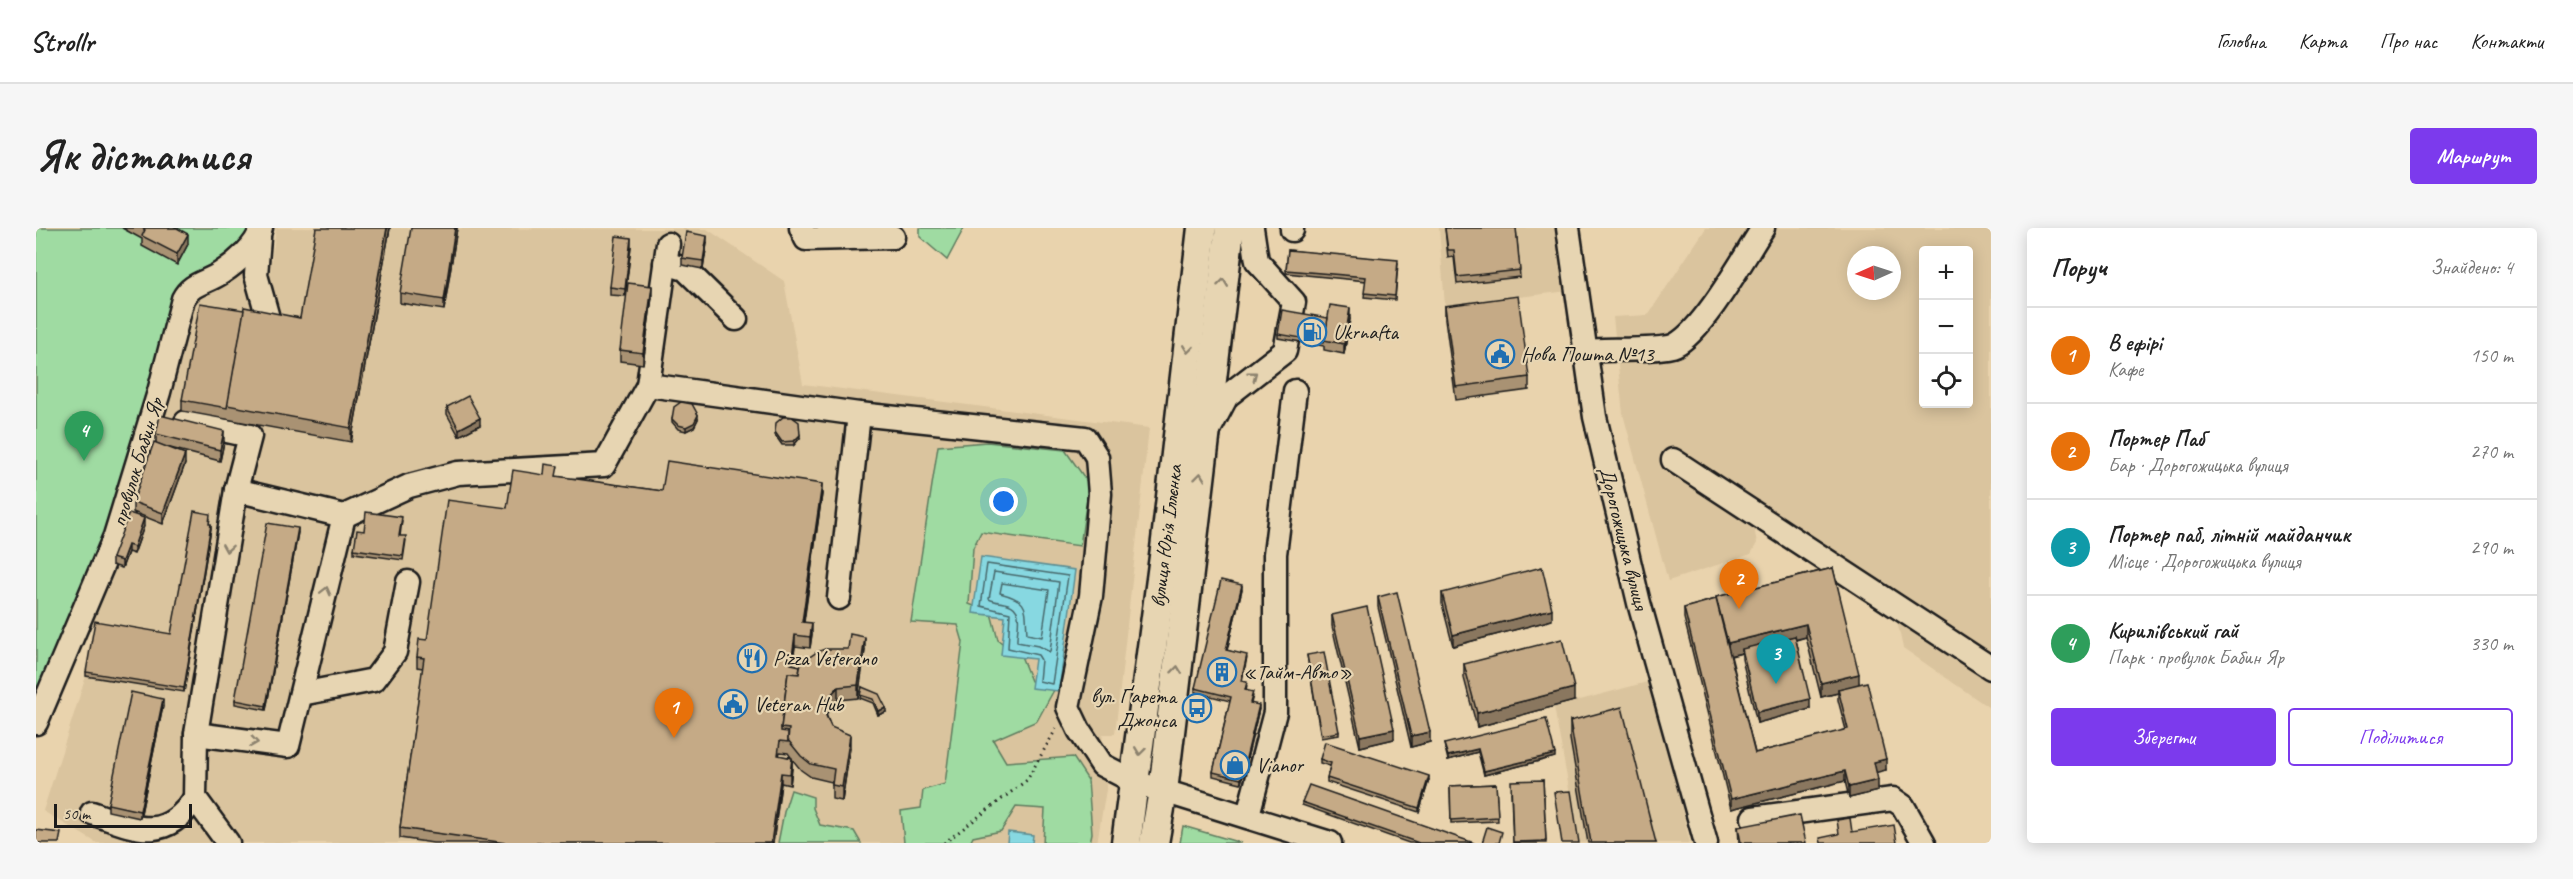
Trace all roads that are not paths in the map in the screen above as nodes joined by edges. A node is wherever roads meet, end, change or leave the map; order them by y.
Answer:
1 (801, 228) edge
2 (1202, 228) edge
3 (1230, 228) edge
4 (1252, 228) edge
5 (1568, 228) edge
6 (1763, 228) edge
7 (260, 233) edge
8 (893, 237) dead end
9 (268, 318) edge
10 (736, 319) dead end
11 (1584, 351) junction
12 (648, 386) junction
13 (1294, 390) dead end
14 (859, 414) junction
15 (186, 422) edge
16 (1205, 436) junction
17 (1673, 460) dead end
18 (236, 490) junction
19 (344, 516) junction
20 (408, 582) dead end
21 (838, 598) dead end
22 (1991, 668) edge
23 (301, 694) junction
24 (36, 723) edge
25 (196, 734) junction
26 (1136, 782) junction
27 (1163, 791) junction
28 (195, 798) junction
29 (92, 813) dead end
30 (1248, 816) junction
31 (1753, 818) dead end
32 (228, 843) edge
33 (1126, 843) edge
34 (1154, 843) edge
35 (1330, 843) edge
36 (1706, 843) edge
37 (1924, 843) edge

1 - 8 street
2 -> 26 main road, вулиця Юрія Іллєнка
16 -> 3 main road, вулиця Юрія Іллєнка
16 -> 4 street
5 - 11 street, Дорогожицька вулиця
6 - 11 street
7 - 9 street
7 - 24 street, провулок Бабин Яр
10 - 12 street
11 - 36 street, Дорогожицька вулиця
12 - 14 street
12 - 19 street
13 - 30 street
14 - 21 street
14 - 26 street
15 - 18 street
27 -> 16 main road, вулиця Юрія Іллєнка
17 - 22 street
18 - 19 street
18 -> 25 street
23 -> 19 street
20 - 23 street
25 -> 23 street
25 - 28 street
26 - 27 street
26 - 33 main road, вулиця Юрія Іллєнка
27 - 30 street
27 - 34 main road, вулиця Юрія Іллєнка
28 - 29 street
28 - 32 street
30 - 35 street
31 - 37 street

